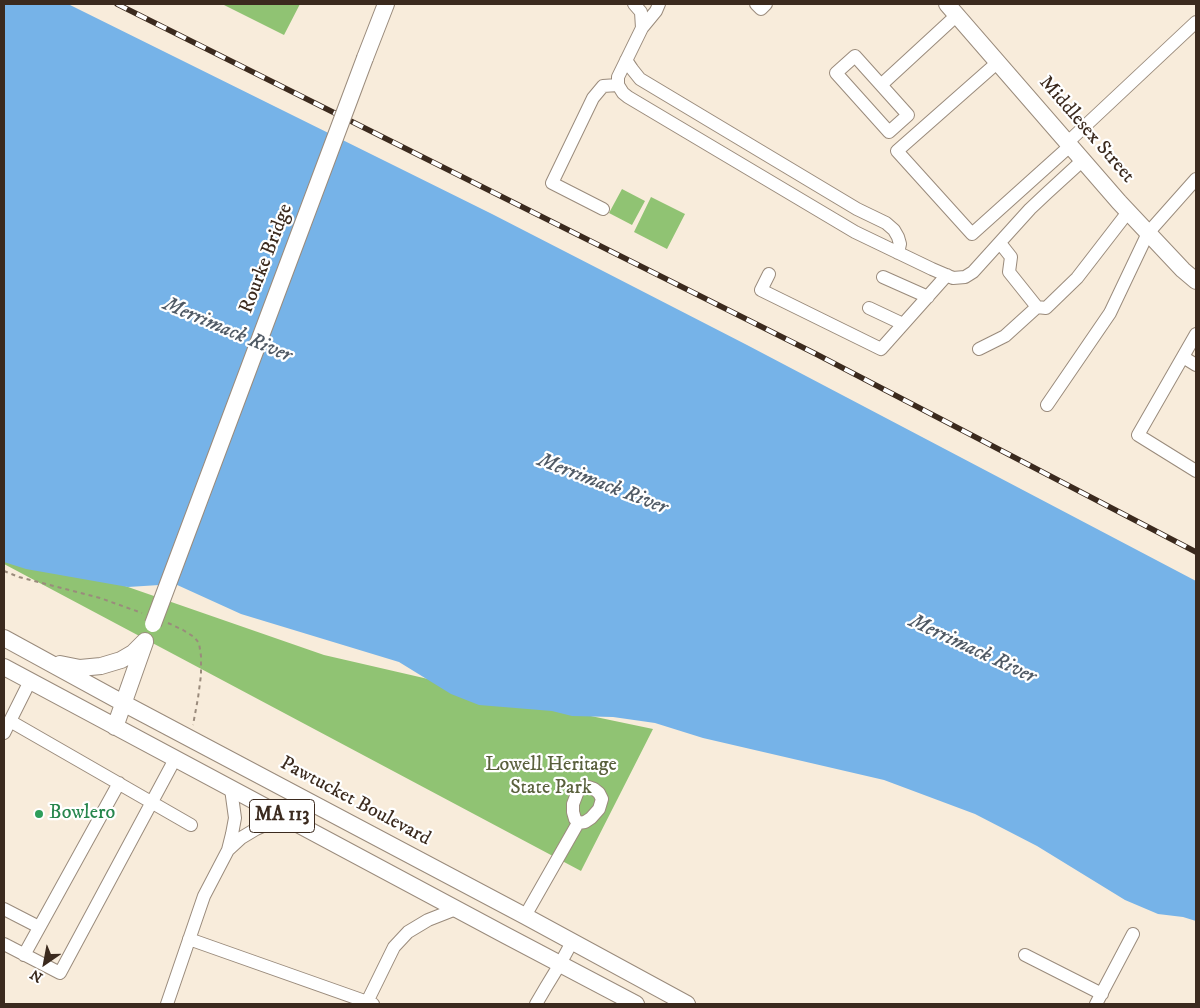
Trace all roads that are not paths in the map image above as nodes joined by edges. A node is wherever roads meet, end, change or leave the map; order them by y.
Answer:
1 (386, 4) edge
2 (634, 4) edge
3 (659, 4) edge
4 (756, 4) edge
5 (766, 4) edge
6 (952, 9) edge
7 (1196, 22) edge
8 (642, 28) junction
9 (626, 60) junction
10 (998, 62) junction
11 (618, 85) junction
12 (881, 85) junction
13 (1069, 144) junction
14 (1083, 160) junction
15 (1196, 179) edge
16 (603, 209) dead end
17 (1128, 212) junction
18 (1148, 233) junction
19 (1000, 244) junction
20 (898, 253) junction
21 (769, 274) dead end
22 (947, 275) junction
23 (883, 277) dead end
24 (1196, 281) edge
25 (928, 297) junction
26 (1037, 307) junction
27 (869, 308) dead end
28 (903, 324) junction
29 (1196, 334) edge
30 (979, 350) dead end
31 (1183, 357) junction
32 (1196, 365) edge
33 (1047, 405) dead end
34 (1196, 471) edge
35 (4, 638) edge
36 (145, 641) junction
37 (28, 651) junction
38 (4, 667) edge
39 (30, 681) junction
40 (123, 703) junction
41 (10, 721) junction
42 (115, 727) junction
43 (4, 733) edge
44 (175, 759) junction
45 (119, 783) junction
46 (230, 788) junction
47 (152, 802) junction
48 (284, 817) junction
49 (578, 824) dead end
50 (191, 825) dead end
51 (228, 850) junction
52 (4, 909) edge
53 (456, 909) junction
54 (525, 916) junction
55 (39, 927) junction
56 (1133, 934) dead end
57 (189, 939) junction
58 (572, 942) junction
59 (4, 944) edge
60 (24, 955) junction
61 (1025, 955) dead end
62 (560, 964) junction
63 (1099, 999) edge
64 (370, 1003) edge
65 (167, 1004) edge
66 (536, 1004) edge
67 (636, 1004) edge
68 (687, 1004) edge

1 - 36 main road, Rourke Bridge, bridge
2 - 8 street
3 - 8 street
4 - 5 street
6 - 10 main road, Middlesex Street
6 - 12 street
7 - 13 street
8 - 9 street
9 - 11 street
9 - 20 street
10 - 13 main road, Middlesex Street
10 - 13 street
11 - 16 street
11 - 20 street
12 - 12 street
13 - 14 main road, Middlesex Street
14 - 17 main road, Middlesex Street
14 - 19 street
15 - 18 street
17 - 18 main road, Middlesex Street
17 - 26 street
18 - 24 main road, Middlesex Street
18 - 33 street
19 - 22 street
19 - 26 street
20 - 22 street
21 - 28 street
22 - 25 street
23 - 25 street
25 - 28 street
26 - 30 street
27 - 28 street
29 - 31 street
31 - 32 street
31 - 34 street
35 - 37 main road, Pawtucket Boulevard / MA 113
36 - 37 main road, Rourke Bridge
36 - 40 main road, Rourke Bridge
37 - 40 main road, Pawtucket Boulevard / MA 113
38 - 39 main road, MA 113
39 - 41 street
39 - 42 main road, MA 113
40 - 42 main road, Rourke Bridge
40 - 54 main road, Pawtucket Boulevard / MA 113
41 - 43 street
41 - 45 street
42 - 44 main road, MA 113
44 - 46 main road, MA 113
44 - 47 street
45 - 47 street
45 - 55 street
46 - 48 main road, MA 113
46 - 51 street
47 - 50 street
47 - 60 street
48 - 51 street
48 - 53 main road, MA 113
49 - 54 street
51 - 57 street
52 - 55 street
53 - 62 main road, MA 113
53 - 64 street
54 - 58 main road, Pawtucket Boulevard / MA 113
55 - 60 street
56 - 63 street
57 - 64 street
57 - 65 street
58 - 62 street
58 - 68 main road, Pawtucket Boulevard / MA 113
59 - 60 street
61 - 63 street
62 - 66 street
62 - 67 main road, MA 113

